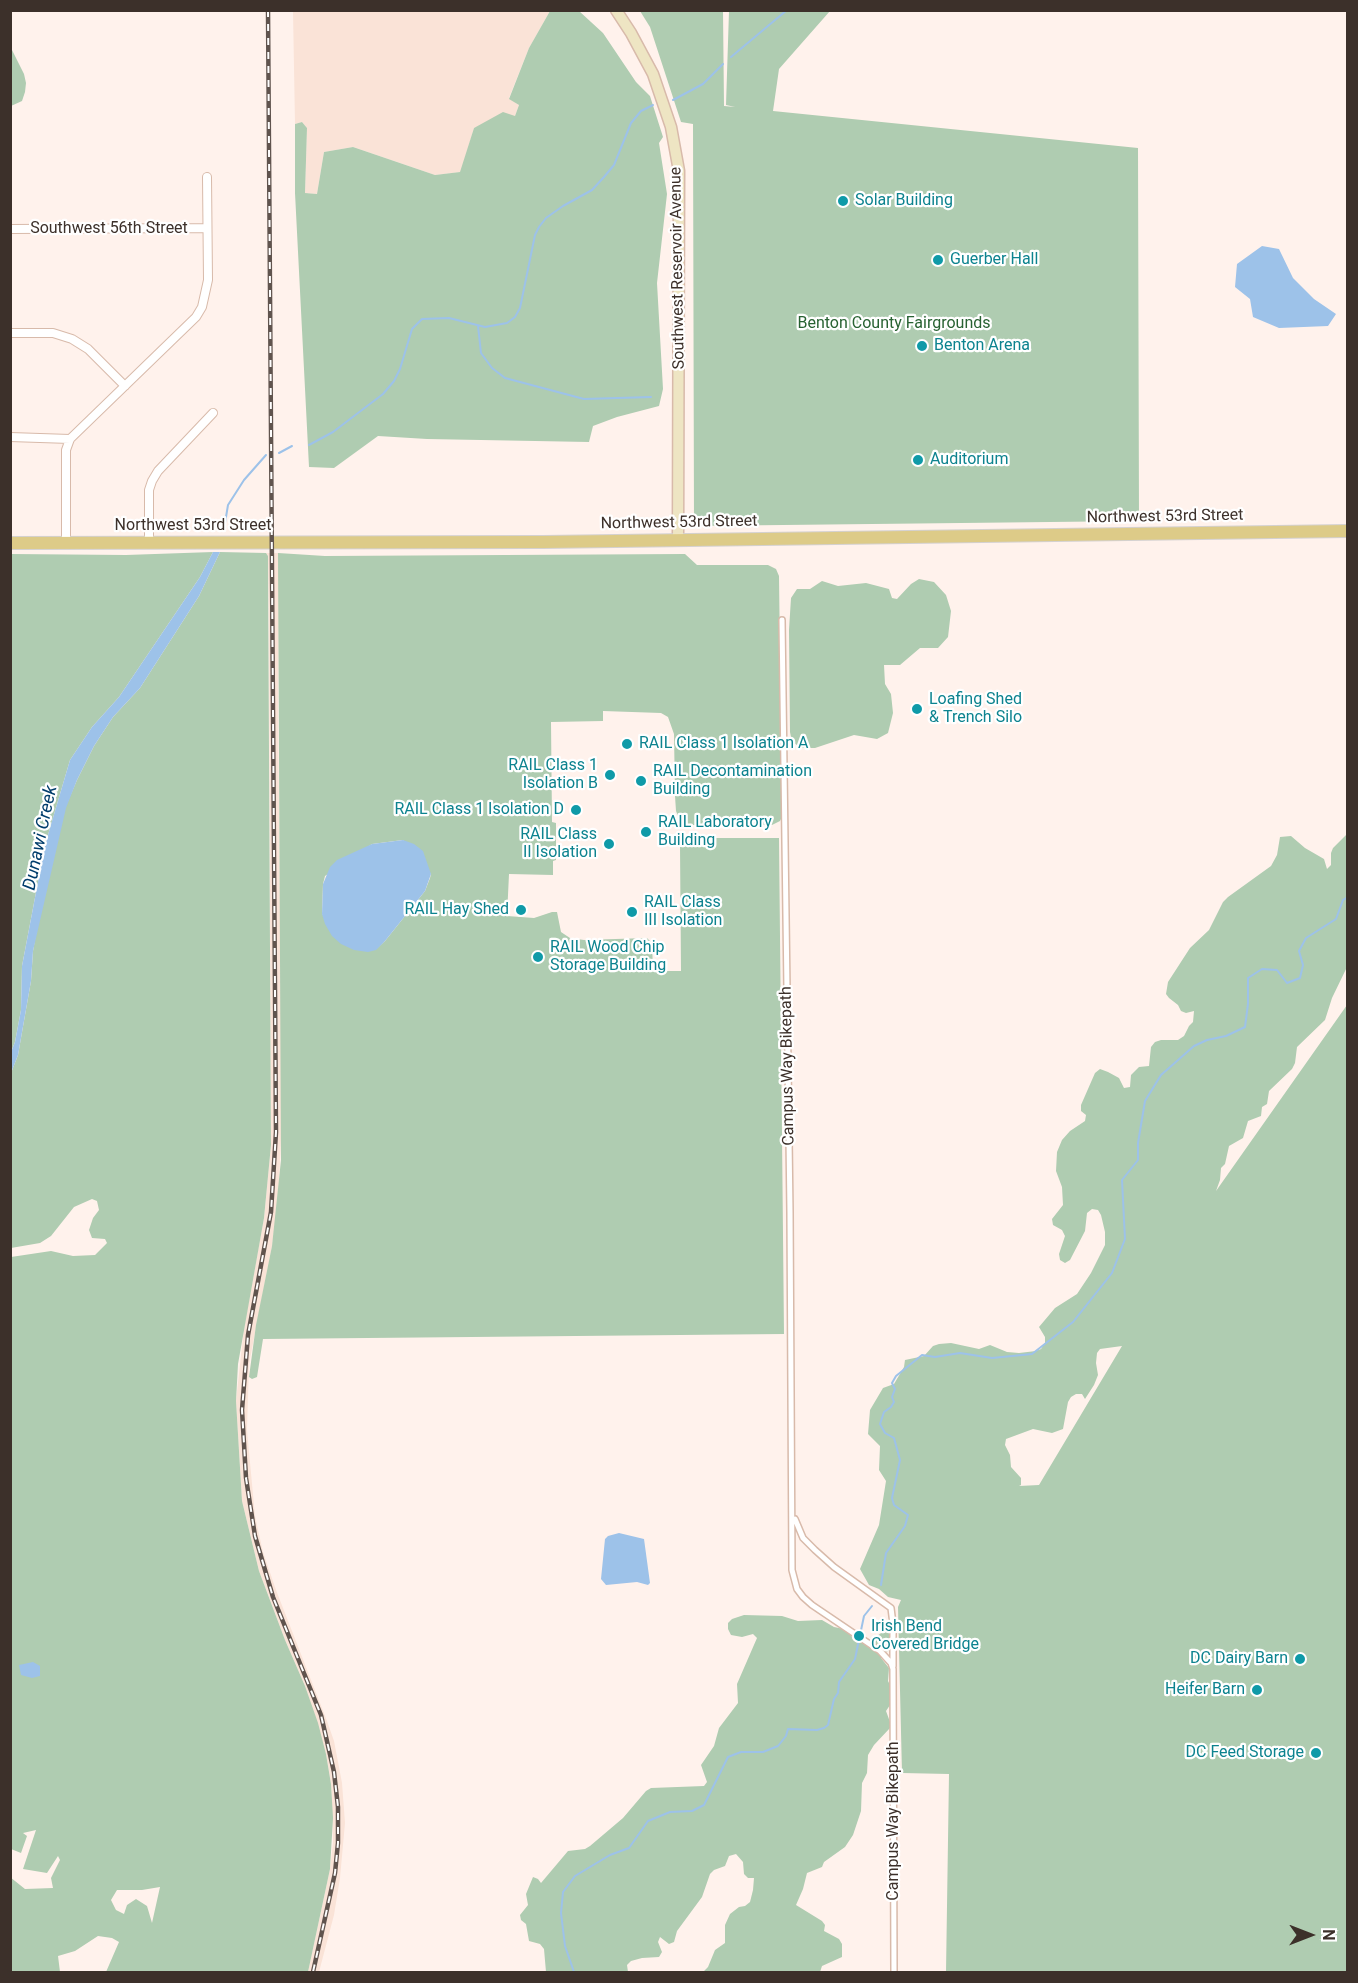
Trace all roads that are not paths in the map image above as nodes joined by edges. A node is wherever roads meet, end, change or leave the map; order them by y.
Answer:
1 (616, 10) edge
2 (207, 177) dead end
3 (207, 228) junction
4 (10, 229) edge
5 (10, 333) edge
6 (125, 386) junction
7 (213, 413) dead end
8 (10, 437) edge
9 (70, 439) junction
10 (1347, 531) edge
11 (678, 540) junction
12 (10, 543) edge
13 (66, 543) junction
14 (149, 543) junction
15 (782, 620) dead end
16 (793, 1512) junction
17 (893, 1669) junction
18 (894, 1972) edge

1 - 11 main road, Southwest Reservoir Avenue
2 - 3 street
3 - 4 street, Southwest 56th Street
3 - 6 street
5 - 6 street
6 - 9 street
7 - 14 street
8 - 9 street
9 - 13 street
10 - 11 main road, Northwest 53rd Street
11 - 14 main road, Northwest 53rd Street
12 - 13 main road, Northwest 53rd Street
13 - 14 main road, Northwest 53rd Street
15 - 16 street, Campus Way Bikepath
16 - 17 street, Campus Way Bikepath
16 - 17 street, Campus Way Bikepath
17 - 18 street, Campus Way Bikepath

